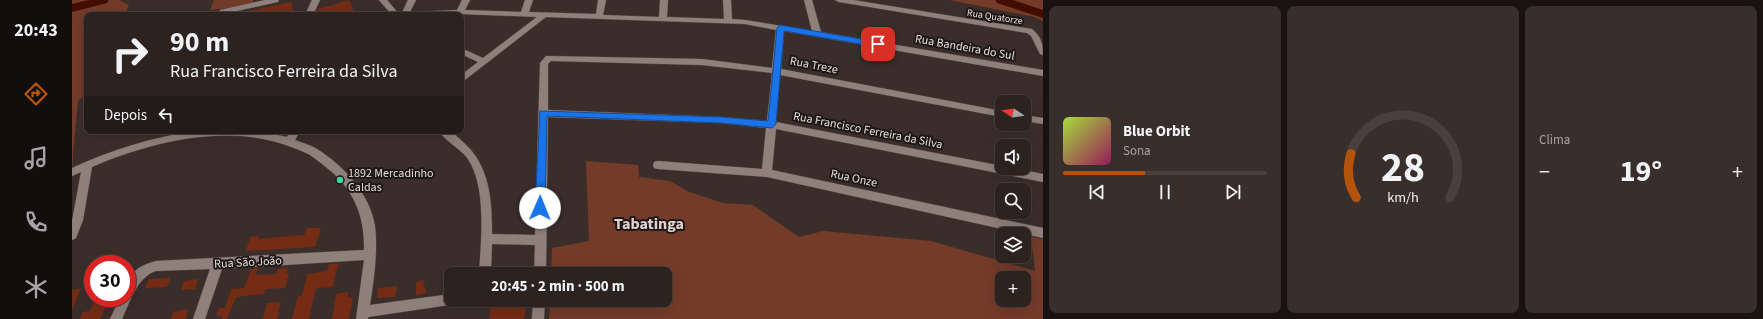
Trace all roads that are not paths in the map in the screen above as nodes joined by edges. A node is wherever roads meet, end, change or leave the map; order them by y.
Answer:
1 (275, 0) edge
2 (316, 0) edge
3 (383, 0) edge
4 (412, 0) edge
5 (466, 0) edge
6 (529, 0) edge
7 (602, 0) edge
8 (664, 0) edge
9 (727, 0) edge
10 (808, 0) edge
11 (839, 0) edge
12 (223, 12) dead end
13 (310, 12) edge
14 (393, 12) edge
15 (406, 12) edge
16 (460, 12) edge
17 (464, 12) edge
18 (524, 15) junction
19 (543, 16) junction
20 (599, 17) junction
21 (663, 19) junction
22 (728, 21) junction
23 (780, 28) junction
24 (817, 34) junction
25 (464, 52) edge
26 (1043, 52) edge
27 (484, 62) junction
28 (776, 71) junction
29 (1043, 73) edge
30 (464, 78) edge
31 (543, 113) junction
32 (995, 113) edge
33 (1031, 119) edge
34 (1043, 121) edge
35 (772, 124) junction
36 (216, 134) edge
37 (272, 134) edge
38 (447, 134) edge
39 (292, 136) edge
40 (88, 164) junction
41 (658, 165) dead end
42 (72, 172) edge
43 (767, 173) junction
44 (1043, 178) edge
45 (1043, 233) edge
46 (72, 235) edge
47 (486, 239) junction
48 (539, 240) junction
49 (370, 255) junction
50 (218, 264) junction
51 (485, 267) edge
52 (540, 267) edge
53 (136, 279) edge
54 (444, 301) edge
55 (122, 307) edge
56 (539, 307) edge
57 (362, 316) edge
58 (116, 319) edge
59 (199, 319) edge
60 (538, 319) edge

1 - 12 street
2 - 13 street
3 - 14 street
4 - 15 street, Rua Bandeira do Sul
5 - 16 street
6 - 18 street
7 - 20 street
8 - 21 street
9 - 22 street
10 - 24 street
11 - 26 street, Rua Quatorze
17 - 18 street, Rua Bandeira do Sul
18 - 19 street, Rua Bandeira do Sul
19 - 20 street, Rua Bandeira do Sul
19 - 27 street
20 - 21 street, Rua Bandeira do Sul
21 - 22 street, Rua Bandeira do Sul
22 - 23 street, Rua Bandeira do Sul
23 - 24 street, Rua Bandeira do Sul
23 - 28 street
24 - 29 street, Rua Bandeira do Sul
25 - 27 street
27 - 30 street
28 - 31 street, Rua Treze
28 - 32 street, Rua Treze
28 - 35 street
31 - 35 street, Rua Francisco Ferreira da Silva
31 - 48 street
33 - 34 street
35 - 43 street
35 - 44 street, Rua Francisco Ferreira da Silva
36 - 40 street
37 - 39 street
38 - 47 street
39 - 49 street
40 - 42 street
40 - 46 street
41 - 43 street, Rua Onze
43 - 45 street, Rua Onze
47 - 48 street
47 - 51 street
48 - 52 street
49 - 50 street, Rua São João
49 - 57 street
50 - 53 street, Rua São João
50 - 59 street
54 - 57 street
55 - 58 street, Rua São João
56 - 60 street

